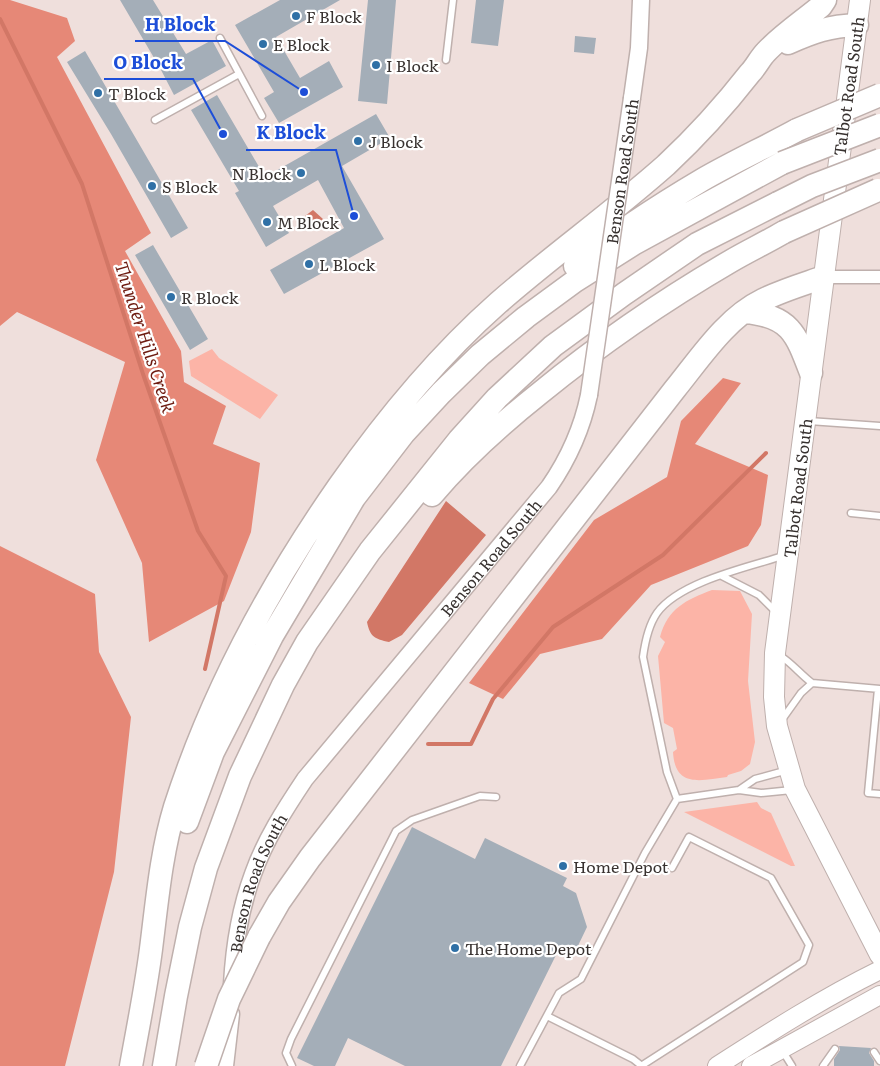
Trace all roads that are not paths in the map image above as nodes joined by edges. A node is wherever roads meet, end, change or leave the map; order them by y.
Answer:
1 (453, 0) edge
2 (641, 0) edge
3 (825, 0) edge
4 (860, 0) edge
5 (857, 25) junction
6 (220, 38) dead end
7 (446, 60) dead end
8 (752, 72) junction
9 (239, 74) junction
10 (880, 95) edge
11 (262, 116) dead end
12 (155, 120) dead end
13 (880, 125) edge
14 (880, 160) edge
15 (879, 190) edge
16 (824, 277) junction
17 (880, 277) edge
18 (745, 312) junction
19 (526, 317) junction
20 (811, 372) junction
21 (805, 420) junction
22 (880, 426) edge
23 (851, 513) dead end
24 (880, 516) edge
25 (788, 554) junction
26 (722, 576) junction
27 (780, 616) junction
28 (306, 642) junction
29 (775, 653) junction
30 (812, 683) junction
31 (879, 689) edge
32 (777, 726) junction
33 (789, 769) junction
34 (795, 789) junction
35 (739, 790) junction
36 (880, 794) edge
37 (496, 797) dead end
38 (677, 799) junction
39 (672, 868) dead end
40 (872, 931) edge
41 (880, 955) edge
42 (880, 970) edge
43 (148, 973) junction
44 (880, 995) edge
45 (547, 1016) junction
46 (781, 1049) junction
47 (835, 1049) dead end
48 (874, 1052) dead end
49 (880, 1061) edge
50 (827, 1065) edge
51 (131, 1066) edge
52 (164, 1066) edge
53 (206, 1066) edge
54 (225, 1066) edge
55 (292, 1066) edge
56 (520, 1066) edge
57 (641, 1066) edge
58 (717, 1066) edge
59 (751, 1066) edge
60 (792, 1066) edge

1 - 7 lane
2 - 54 street, Benson Road South, bridge
3 - 8 highway
4 - 5 main road, Talbot Road South
5 - 8 highway
5 - 16 main road, Talbot Road South
6 - 9 lane
8 - 43 highway
9 - 11 lane
9 - 12 lane
10 - 19 highway, bridge
13 - 19 highway, bridge
14 - 28 highway, bridge
15 - 28 highway, bridge
16 - 17 street
16 - 18 highway
16 - 20 main road, Talbot Road South
18 - 20 highway
18 - 53 highway, bridge
19 - 43 highway
20 - 21 main road, Talbot Road South
21 - 22 lane
21 - 25 main road, Talbot Road South
23 - 24 lane
25 - 26 lane
25 - 27 main road, Talbot Road South
26 - 27 lane
26 - 38 lane
27 - 29 main road, Talbot Road South
28 - 52 highway
29 - 30 lane
29 - 32 main road, Talbot Road South
30 - 31 lane
30 - 32 lane
31 - 36 lane
32 - 33 main road, Talbot Road South
33 - 34 main road, Talbot Road South
33 - 35 lane
34 - 35 lane
34 - 40 main road, Talbot Road South
35 - 38 lane
37 - 55 lane
38 - 45 lane
39 - 57 lane
40 - 41 main road, Talbot Road South
42 - 58 main road
43 - 51 highway
44 - 46 main road
45 - 56 lane
45 - 57 lane
46 - 59 main road
46 - 60 lane
47 - 50 lane
48 - 49 lane

